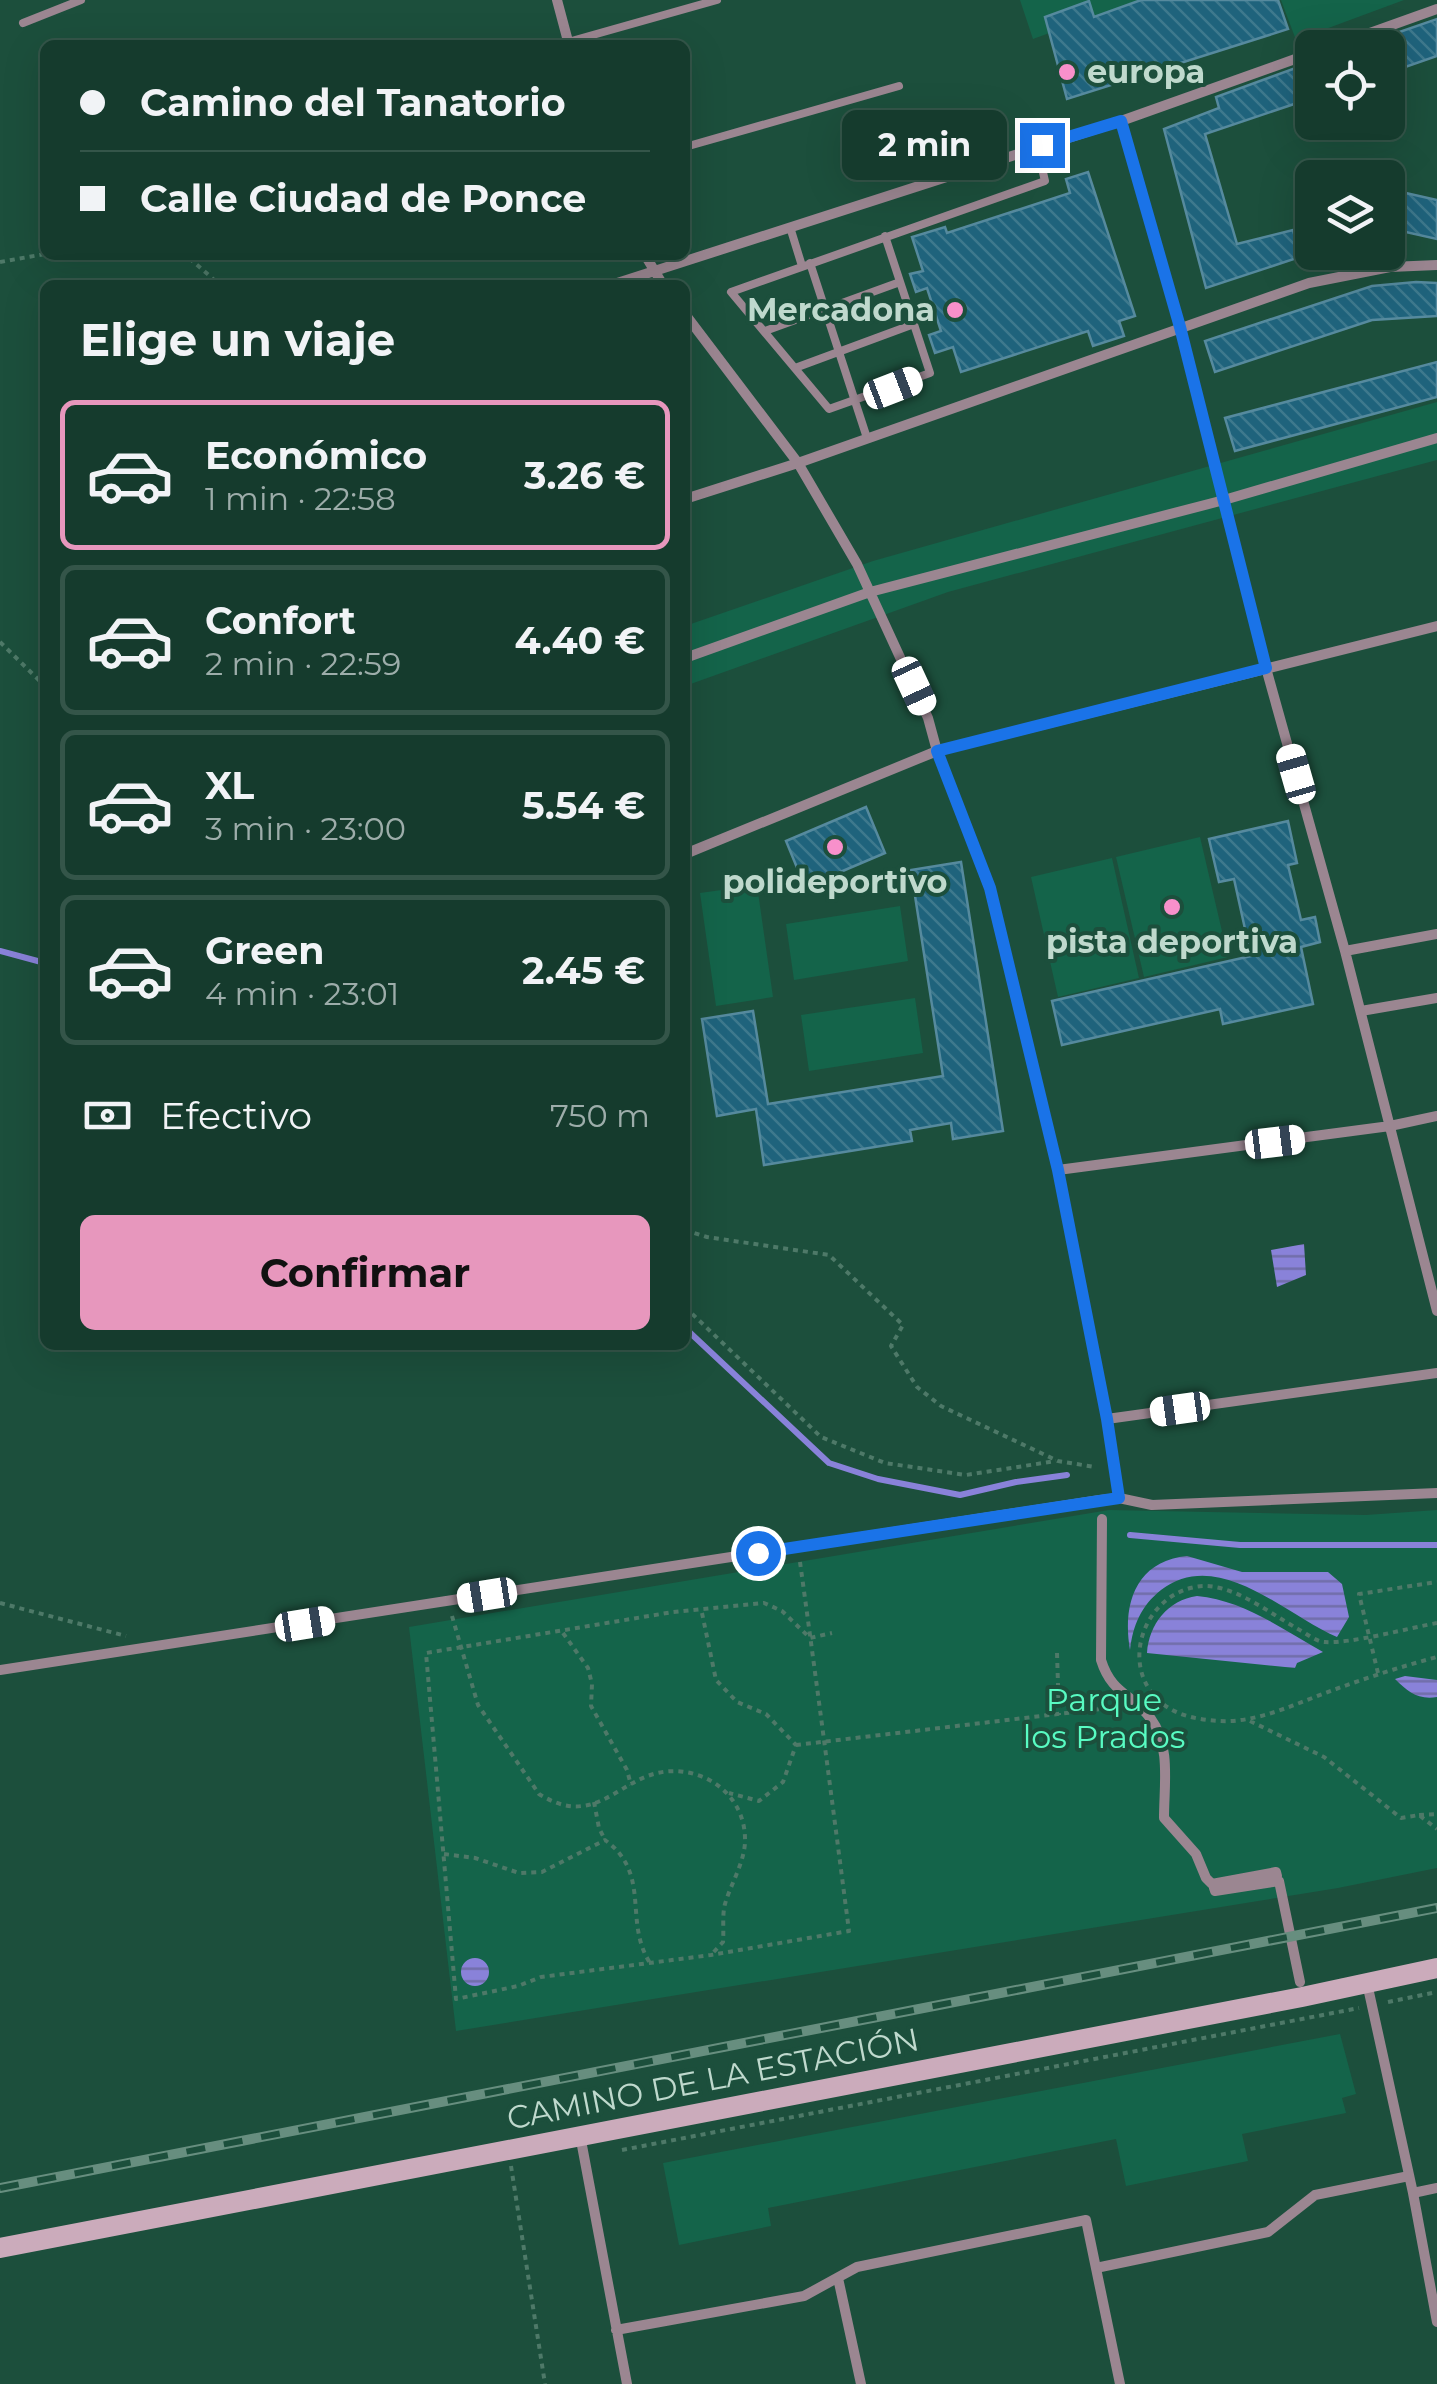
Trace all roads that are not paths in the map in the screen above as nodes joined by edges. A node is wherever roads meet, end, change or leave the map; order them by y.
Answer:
1 (80, 0) edge
2 (557, 0) edge
3 (717, 0) edge
4 (1437, 9) edge
5 (23, 23) dead end
6 (1378, 30) edge
7 (567, 40) edge
8 (582, 40) edge
9 (1295, 59) edge
10 (898, 86) dead end
11 (1121, 121) junction
12 (690, 146) edge
13 (1037, 147) junction
14 (790, 227) junction
15 (886, 236) junction
16 (647, 260) edge
17 (690, 260) edge
18 (690, 260) edge
19 (806, 264) junction
20 (1437, 265) edge
21 (653, 272) junction
22 (628, 280) edge
23 (659, 280) edge
24 (900, 282) junction
25 (825, 309) junction
26 (690, 321) edge
27 (914, 324) junction
28 (1180, 327) junction
29 (764, 331) junction
30 (839, 351) junction
31 (795, 368) junction
32 (856, 402) junction
33 (868, 438) junction
34 (1437, 438) edge
35 (798, 463) junction
36 (690, 497) edge
37 (1224, 500) junction
38 (870, 592) junction
39 (1437, 626) edge
40 (690, 656) edge
41 (1266, 668) junction
42 (937, 751) junction
43 (690, 852) edge
44 (1437, 934) edge
45 (1345, 951) junction
46 (1437, 998) edge
47 (1361, 1011) junction
48 (1437, 1116) edge
49 (1390, 1126) junction
50 (1058, 1170) junction
51 (1437, 1311) edge
52 (1437, 1373) edge
53 (1107, 1419) junction
54 (1437, 1493) edge
55 (1119, 1498) junction
56 (1102, 1519) dead end
57 (0, 1670) edge
58 (1437, 1968) edge
59 (1300, 1982) dead end
60 (1367, 1982) junction
61 (580, 2135) junction
62 (1410, 2176) junction
63 (1437, 2188) edge
64 (1413, 2192) junction
65 (0, 2248) edge
66 (1096, 2268) junction
67 (838, 2278) junction
68 (1437, 2322) edge
69 (616, 2330) junction
70 (627, 2384) edge
71 (861, 2384) edge
72 (1120, 2384) edge

1 - 5 lane
2 - 7 street
3 - 8 lane
4 - 6 street
9 - 11 street
10 - 12 lane
11 - 13 street
11 - 28 street
13 - 14 street
13 - 15 lane
14 - 17 street
14 - 19 lane
15 - 19 lane
15 - 24 lane
16 - 21 street
18 - 21 street
19 - 25 lane
19 - 29 lane
20 - 28 street
21 - 22 street
21 - 23 street
24 - 25 lane
24 - 27 lane
25 - 29 lane
25 - 30 lane
26 - 35 street
27 - 30 lane
27 - 32 lane
28 - 33 street
28 - 37 street
29 - 31 lane
30 - 31 lane
30 - 32 lane
31 - 32 lane
32 - 33 lane
33 - 35 street
34 - 37 street
35 - 36 street
35 - 38 street
37 - 38 street
37 - 41 street
38 - 40 street
38 - 42 street
39 - 41 street
41 - 42 street
41 - 45 street
42 - 43 street
42 - 50 street
44 - 45 street
45 - 47 street
46 - 47 street
47 - 49 street
48 - 49 street
49 - 50 street
49 - 51 street
50 - 53 street
52 - 53 street
53 - 55 street
54 - 55 street
55 - 57 street
56 - 59 street
58 - 60 street, CAMINO DE LA ESTACIÓN
60 - 61 street, CAMINO DE LA ESTACIÓN
60 - 62 street
61 - 65 street, CAMINO DE LA ESTACIÓN
61 - 69 street
62 - 64 street
62 - 66 street
63 - 64 street
64 - 68 street
66 - 67 street
66 - 72 street
67 - 69 street
67 - 71 street
69 - 70 street

